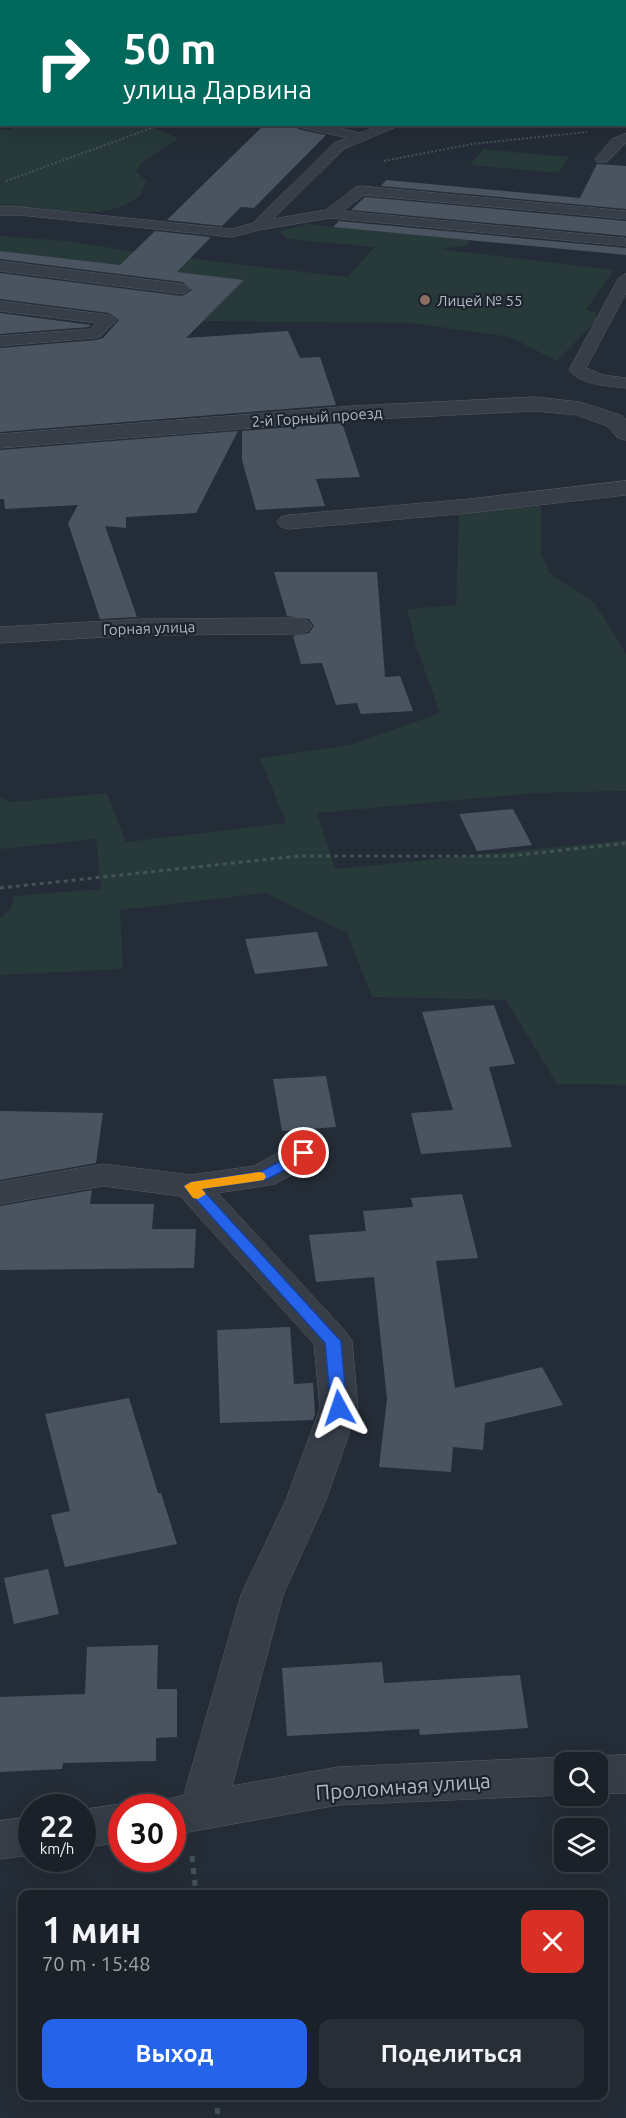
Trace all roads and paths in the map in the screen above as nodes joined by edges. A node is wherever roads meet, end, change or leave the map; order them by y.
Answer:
1 (157, 126) edge
2 (312, 126) edge
3 (390, 126) edge
4 (593, 131) dead end
5 (359, 137) junction
6 (626, 138) edge
7 (602, 159) dead end
8 (323, 162) junction
9 (0, 183) edge
10 (0, 211) edge
11 (330, 214) junction
12 (626, 215) edge
13 (258, 226) junction
14 (625, 242) edge
15 (0, 267) edge
16 (626, 279) edge
17 (182, 289) dead end
18 (0, 306) edge
19 (0, 341) edge
20 (626, 383) edge
21 (626, 433) edge
22 (0, 441) edge
23 (626, 488) edge
24 (289, 522) dead end
25 (299, 626) dead end
26 (0, 634) edge
27 (626, 843) edge
28 (0, 888) edge
29 (304, 1153) dead end
30 (191, 1186) junction
31 (0, 1193) edge
32 (626, 1774) edge
33 (608, 1775) edge
34 (554, 1776) edge
35 (187, 1814) edge
36 (18, 1838) edge
37 (0, 1840) edge
38 (216, 2100) edge
39 (218, 2118) edge

1 - 9 path
2 - 5 lane
3 - 5 lane
4 - 8 path
5 - 8 lane
6 - 7 lane
8 - 13 lane
10 - 13 lane
11 - 12 lane
11 - 13 lane
11 - 14 lane
15 - 17 lane
16 - 20 lane
18 - 19 lane
21 - 22 street, 2-й Горный проезд
23 - 24 street
25 - 26 street, Горная улица
27 - 28 path
29 - 30 street
30 - 31 street
30 - 35 street
32 - 33 street
34 - 35 street, Проломная улица
36 - 37 street
38 - 39 path

